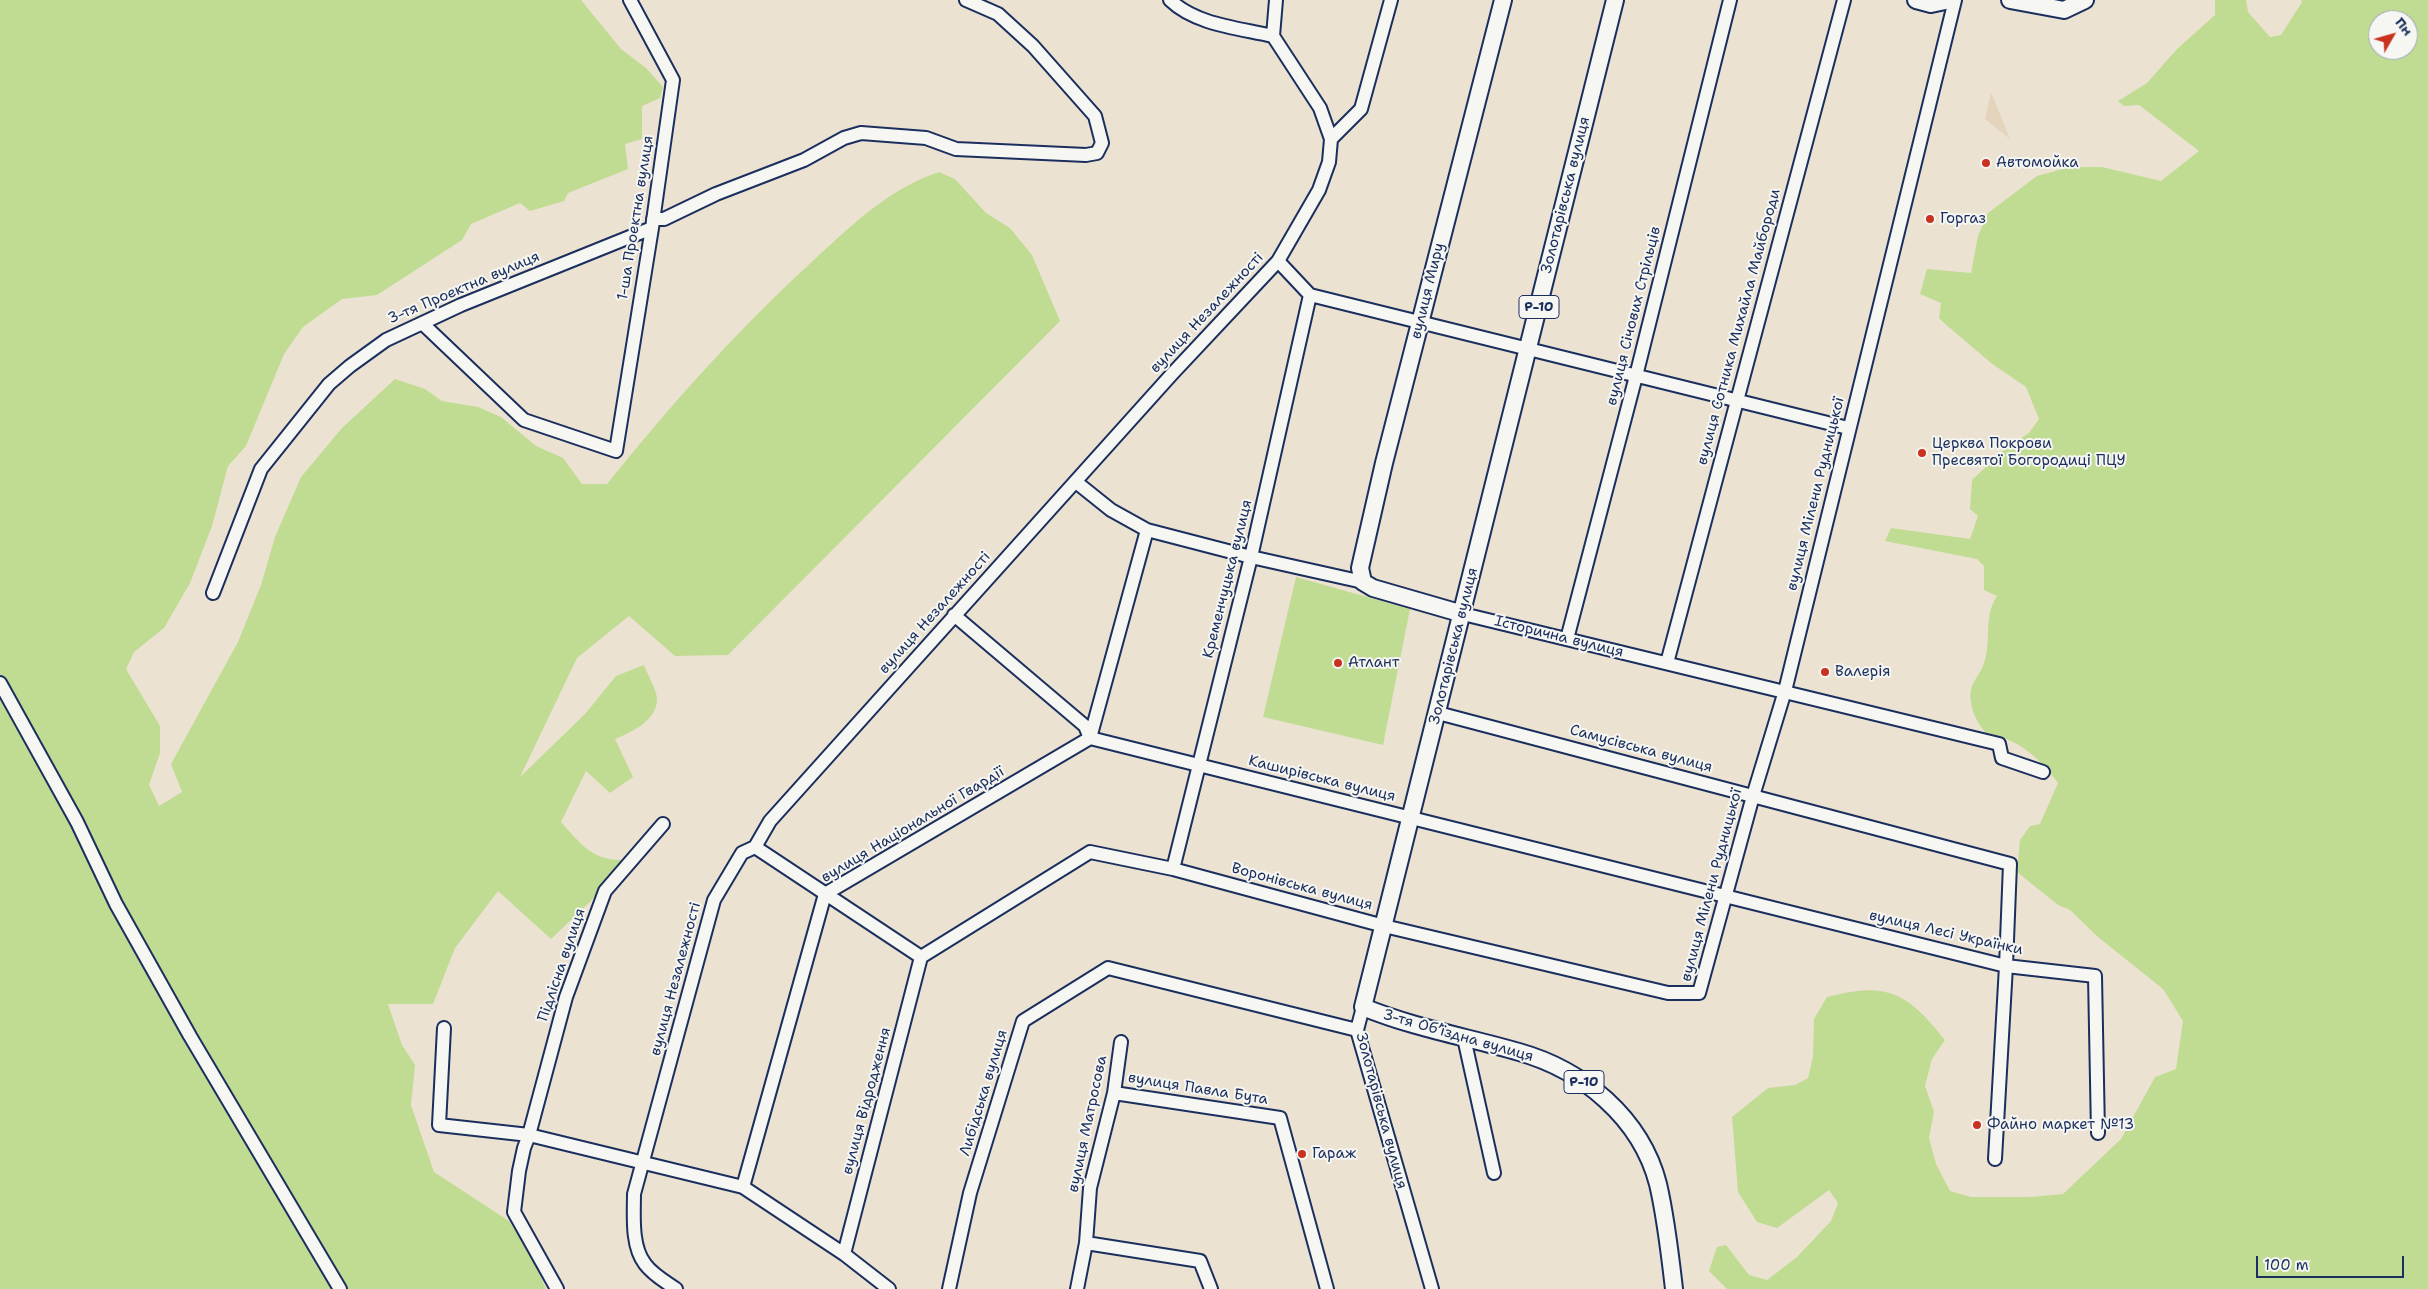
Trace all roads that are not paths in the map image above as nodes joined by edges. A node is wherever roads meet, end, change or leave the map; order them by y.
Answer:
1 (630, 0) edge
2 (966, 0) edge
3 (1170, 0) edge
4 (1276, 0) edge
5 (1391, 0) edge
6 (1502, 0) edge
7 (1615, 0) edge
8 (1730, 0) edge
9 (1844, 0) edge
10 (1916, 0) edge
11 (1950, 0) edge
12 (1955, 0) edge
13 (2010, 0) edge
14 (2085, 0) edge
15 (1273, 36) junction
16 (1330, 139) junction
17 (653, 224) junction
18 (1278, 261) junction
19 (1310, 295) junction
20 (1420, 322) junction
21 (422, 323) junction
22 (1528, 348) junction
23 (1636, 376) junction
24 (1736, 402) junction
25 (1848, 428) junction
26 (1076, 482) junction
27 (1147, 530) junction
28 (1250, 557) junction
29 (1363, 582) junction
30 (213, 593) dead end
31 (1463, 614) junction
32 (954, 615) junction
33 (1567, 639) junction
34 (1666, 662) junction
35 (0, 683) edge
36 (1785, 691) junction
37 (1438, 713) junction
38 (1090, 738) junction
39 (1199, 764) junction
40 (2043, 772) dead end
41 (1753, 796) junction
42 (1411, 818) junction
43 (663, 824) dead end
44 (755, 847) junction
45 (1173, 869) junction
46 (825, 894) junction
47 (1726, 896) junction
48 (1384, 926) junction
49 (921, 956) junction
50 (2006, 966) junction
51 (1699, 993) joint
52 (1364, 1007) junction
53 (444, 1028) dead end
54 (1357, 1030) junction
55 (1464, 1038) junction
56 (1121, 1042) dead end
57 (1114, 1093) junction
58 (2098, 1133) dead end
59 (530, 1136) junction
60 (1995, 1159) dead end
61 (642, 1161) junction
62 (1494, 1173) dead end
63 (743, 1187) junction
64 (1086, 1243) junction
65 (844, 1254) junction
66 (340, 1289) edge
67 (558, 1289) edge
68 (676, 1289) edge
69 (889, 1289) edge
70 (949, 1289) edge
71 (1078, 1289) edge
72 (1211, 1289) edge
73 (1327, 1289) edge
74 (1432, 1289) edge
75 (1674, 1289) edge

1 - 17 street, 1-ша Проектна вулиця
2 - 17 street, 3-тя Проектна вулиця
3 - 15 street
4 - 15 street
5 - 16 street
6 - 20 main road, вулиця Миру
7 - 22 main road, Золотарівська вулиця / Р-10
8 - 23 street, вулиця Січових Стрільців
9 - 24 street, вулиця Сотника Михайла Майбороди
10 - 11 main road
12 - 25 street, вулиця Мілени Рудницької
13 - 14 main road
15 - 16 street, вулиця Незалежності
16 - 18 street, вулиця Незалежності
17 - 21 street, 3-тя Проектна вулиця
17 - 21 street, 1-ша Проектна вулиця
18 - 19 street
18 - 26 street, вулиця Незалежності
19 - 20 street
19 - 28 street, Кременчуцька вулиця
20 - 22 street
20 - 29 main road, вулиця Миру
21 - 30 street, 3-тя Проектна вулиця
22 - 23 street
22 - 31 main road, Золотарівська вулиця / Р-10
23 - 24 street
23 - 33 street, вулиця Січових Стрільців
24 - 25 street
24 - 34 street, вулиця Сотника Михайла Майбороди
25 - 36 street, вулиця Мілени Рудницької
26 - 27 street, Історична вулиця
26 - 32 street, вулиця Незалежності
27 - 28 street, Історична вулиця
27 - 38 street
28 - 29 street, Історична вулиця
28 - 39 street, Кременчуцька вулиця
29 - 31 main road, Історична вулиця
31 - 33 street, Історична вулиця
31 - 37 main road, Золотарівська вулиця / Р-10
32 - 38 street
32 - 44 street, вулиця Незалежності
33 - 34 street, Історична вулиця
34 - 36 street, Історична вулиця
35 - 66 street
36 - 40 street, Історична вулиця
36 - 41 street, вулиця Мілени Рудницької
37 - 41 street, Самусівська вулиця
37 - 42 main road, Золотарівська вулиця / Р-10
38 - 39 street, Каширівська вулиця
38 - 46 street, вулиця Національної Гвардії
39 - 42 street, Каширівська вулиця
39 - 45 street, Кременчуцька вулиця
41 - 47 street, вулиця Мілени Рудницької
41 - 50 street, Самусівська вулиця
42 - 47 street, Каширівська вулиця
42 - 48 main road, Золотарівська вулиця / Р-10
43 - 59 street, Підлісна вулиця
44 - 46 street
44 - 61 street, вулиця Незалежності
45 - 48 street, Воронівська вулиця
45 - 49 street, Воронівська вулиця
46 - 49 street
46 - 63 street, вулиця Національної Гвардії
47 - 50 street, вулиця Лесі Українки
47 - 51 street, вулиця Мілени Рудницької
48 - 51 street, Воронівська вулиця
48 - 52 main road, Золотарівська вулиця / Р-10
49 - 65 street, вулиця Відродження
50 - 58 street, вулиця Лесі Українки
50 - 60 street
52 - 54 street, Золотарівська вулиця
52 - 55 main road, 3-тя Обʼїздна вулиця / Р-10
53 - 59 street
54 - 70 street, Либідська вулиця
54 - 74 street, Золотарівська вулиця
55 - 62 street
55 - 75 main road, 3-тя Обʼїздна вулиця / Р-10
56 - 57 street, вулиця Матросова
57 - 64 street, вулиця Матросова
57 - 73 street, вулиця Павла Бута
59 - 61 street
59 - 67 street, Підлісна вулиця
61 - 63 street
61 - 68 street, вулиця Незалежності
63 - 65 street
64 - 71 street
64 - 72 street
65 - 69 street

